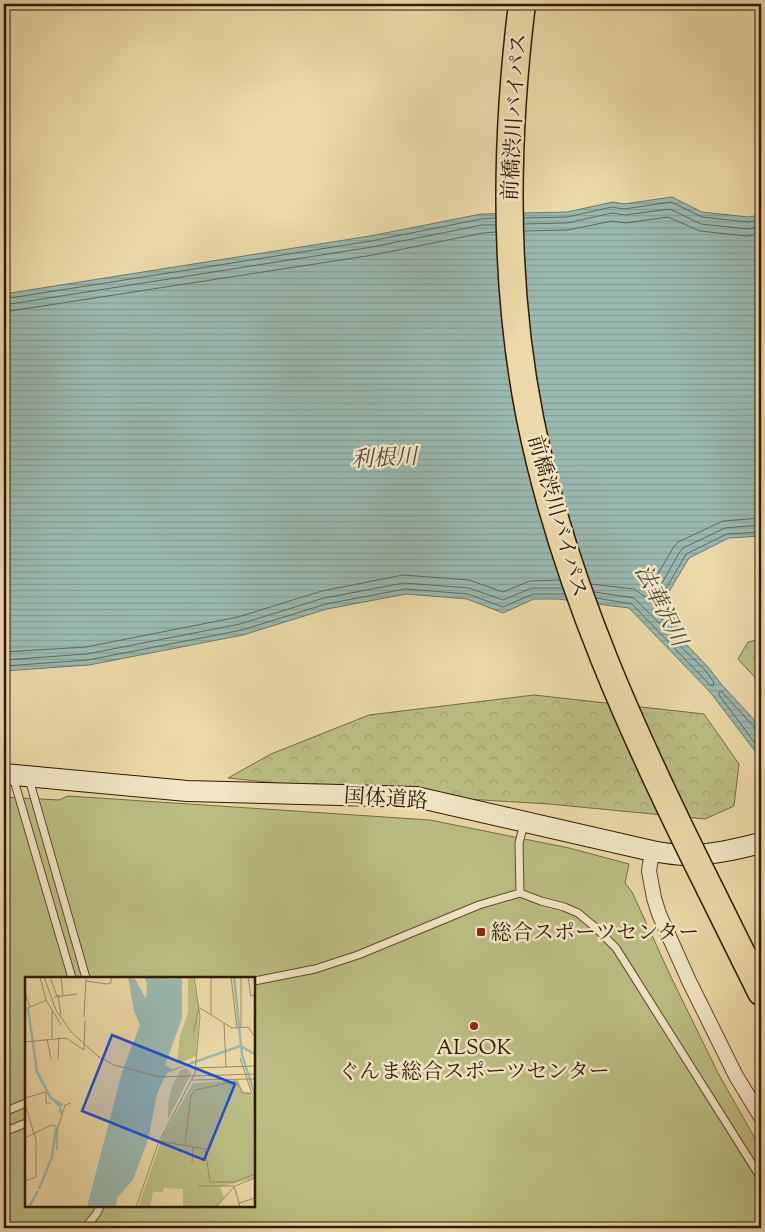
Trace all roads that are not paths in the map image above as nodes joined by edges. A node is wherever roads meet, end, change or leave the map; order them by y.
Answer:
1 (522, 4) edge
2 (15, 775) edge
3 (524, 821) junction
4 (761, 843) edge
5 (652, 851) junction
6 (520, 893) junction
7 (72, 977) edge
8 (86, 977) edge
9 (255, 981) edge
10 (761, 992) edge
11 (25, 1103) edge
12 (4, 1112) edge
13 (761, 1117) edge
14 (25, 1123) edge
15 (4, 1132) edge
16 (761, 1178) edge
17 (99, 1207) edge
18 (85, 1228) edge

1 - 10 highway, 前橋渋川バイパス, bridge
2 - 3 street, 国体道路
2 - 7 lane
2 - 8 lane
3 - 5 street, 国体道路
3 - 6 lane
4 - 5 street, 国体道路
5 - 13 street
6 - 9 lane
6 - 16 lane
11 - 12 lane
14 - 15 lane
17 - 18 lane

